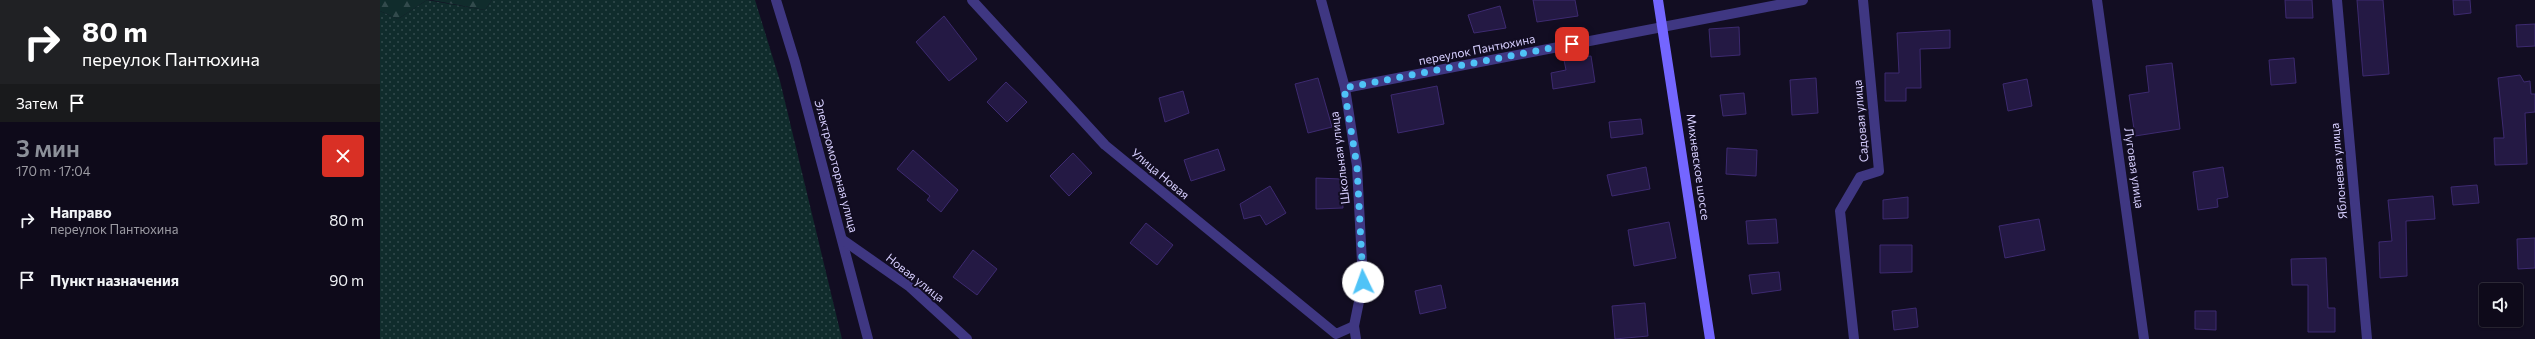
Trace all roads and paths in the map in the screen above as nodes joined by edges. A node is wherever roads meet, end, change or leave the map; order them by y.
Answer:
1 (776, 0) edge
2 (972, 0) edge
3 (1320, 0) edge
4 (1658, 0) edge
5 (1803, 0) edge
6 (1863, 0) edge
7 (2097, 0) edge
8 (2337, 0) edge
9 (1664, 27) junction
10 (1344, 88) junction
11 (843, 240) junction
12 (1354, 326) junction
13 (868, 339) edge
14 (967, 339) edge
15 (1356, 339) edge
16 (1710, 339) edge
17 (1854, 339) edge
18 (2144, 339) edge
19 (2367, 339) edge

1 - 11 street, Электромоторная улица
2 - 12 street, Улица Новая
3 - 10 street, Школьная улица
4 - 9 street, Михневское шоссе
5 - 9 street, переулок Пантюхина
6 - 17 street, Садовая улица
7 - 18 street, Луговая улица
8 - 19 street, Яблоневая улица
9 - 10 street, переулок Пантюхина
9 - 16 street, Михневское шоссе
10 - 12 street, Школьная улица
11 - 13 street, Электромоторная улица
11 - 14 street, Новая улица
12 - 15 street, Школьная улица

